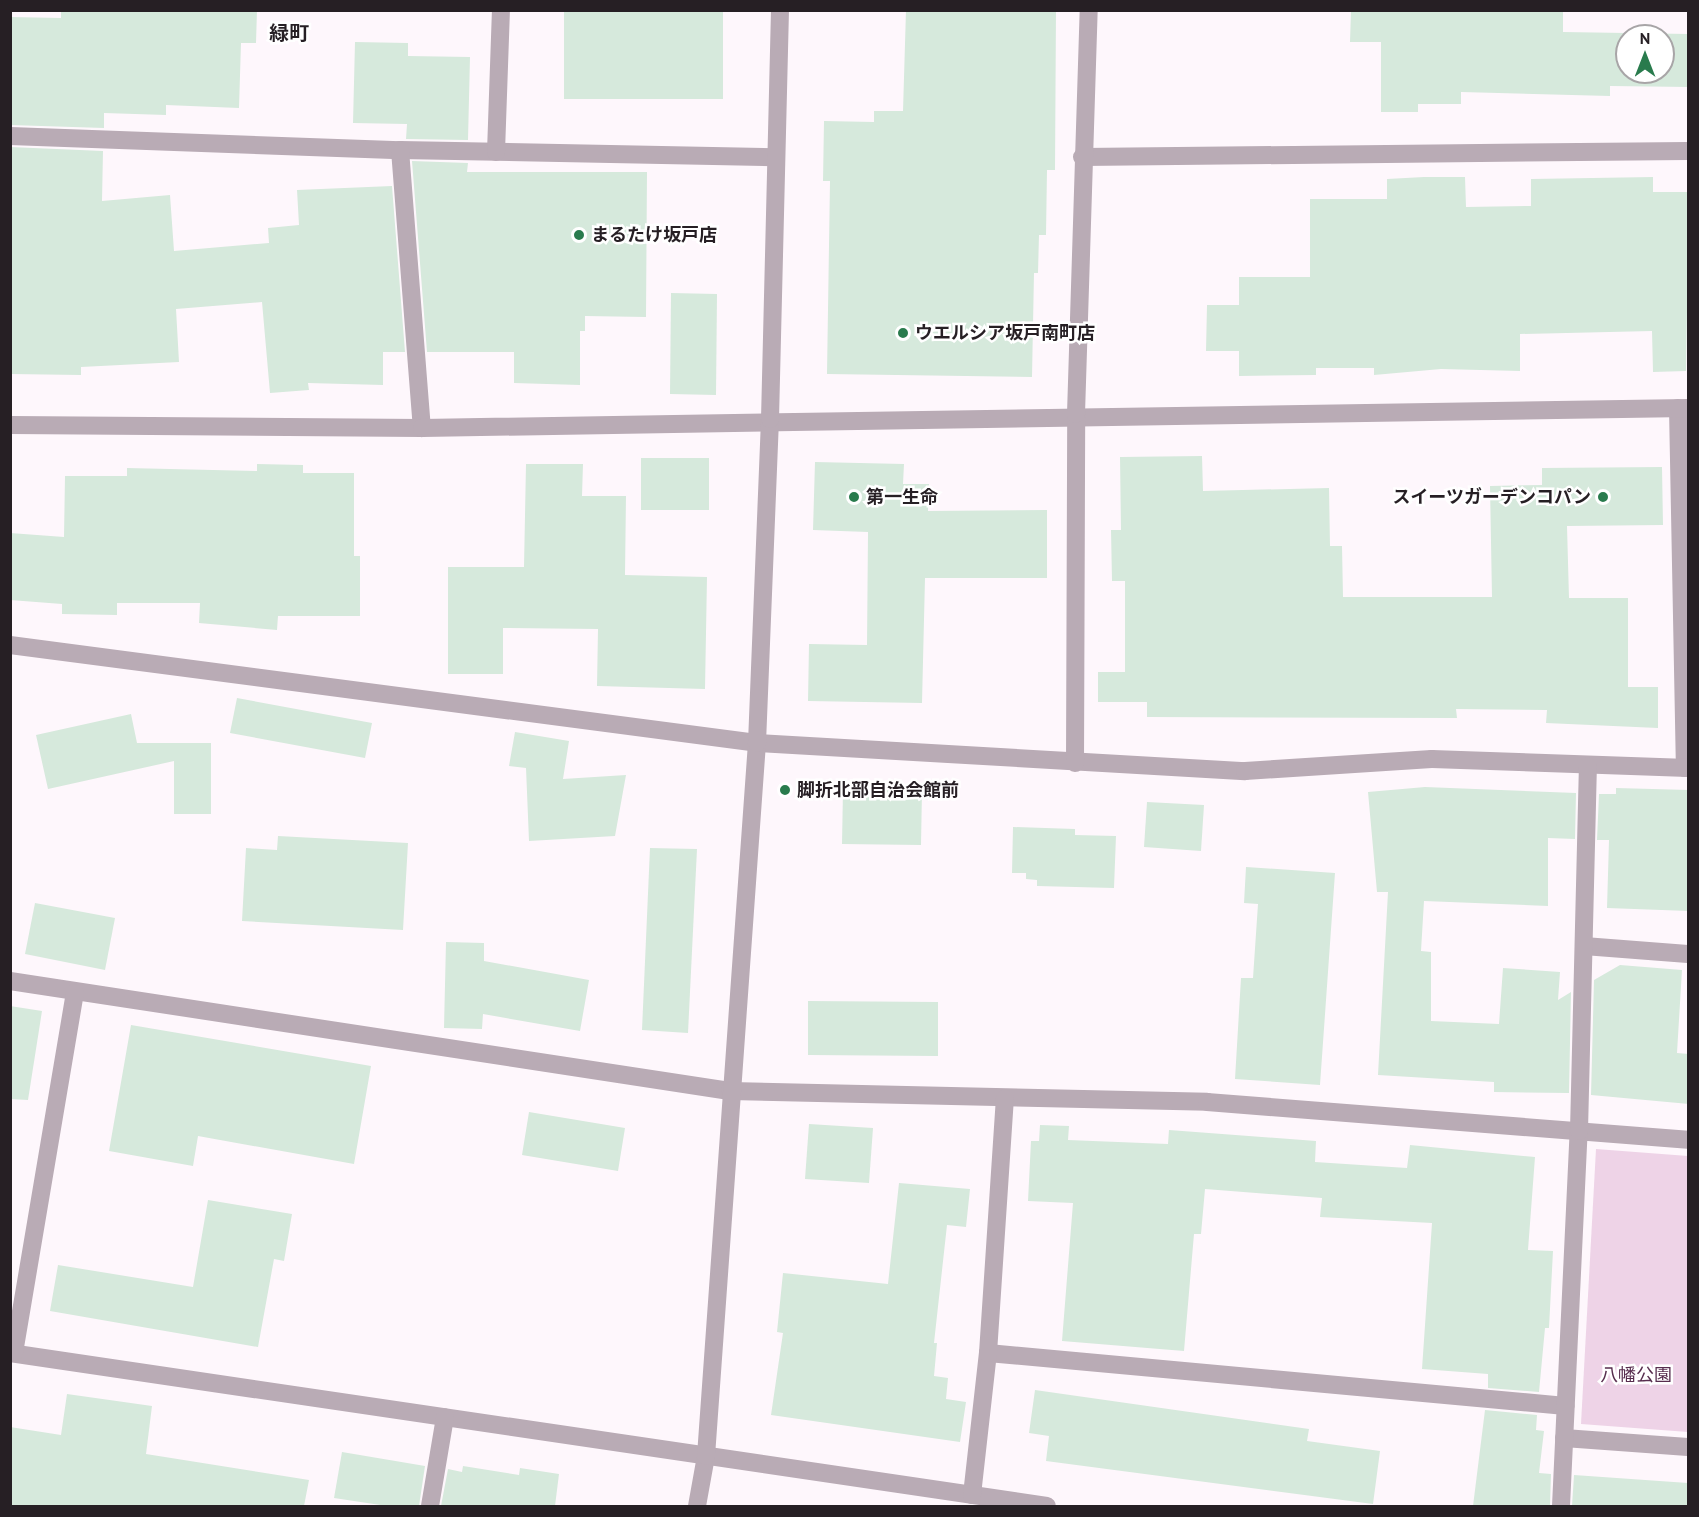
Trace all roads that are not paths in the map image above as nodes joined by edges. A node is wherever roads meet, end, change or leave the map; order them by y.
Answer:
1 (501, 10) edge
2 (780, 10) edge
3 (1089, 10) edge
4 (10, 136) edge
5 (400, 150) junction
6 (1689, 151) edge
7 (496, 152) junction
8 (776, 157) junction
9 (1082, 157) junction
10 (1684, 408) edge
11 (1076, 414) junction
12 (770, 419) junction
13 (10, 425) edge
14 (422, 428) junction
15 (10, 645) edge
16 (756, 744) junction
17 (1076, 763) junction
18 (1588, 766) junction
19 (1687, 768) edge
20 (1584, 946) junction
21 (1689, 954) edge
22 (10, 981) edge
23 (75, 993) junction
24 (730, 1091) junction
25 (1005, 1099) junction
26 (1579, 1131) junction
27 (1689, 1140) edge
28 (12, 1353) edge
29 (988, 1353) junction
30 (1566, 1406) junction
31 (445, 1417) junction
32 (1564, 1438) junction
33 (1689, 1447) edge
34 (706, 1456) junction
35 (972, 1495) junction
36 (430, 1506) edge
37 (697, 1506) edge
38 (1047, 1506) edge
39 (1561, 1506) edge

1 - 7 street
2 - 8 street
3 - 9 street
4 - 5 street
5 - 7 street
5 - 14 street
6 - 9 street
7 - 8 street
8 - 12 street
9 - 11 street
10 - 11 street
10 - 19 street
11 - 12 street
11 - 17 street
12 - 14 street
12 - 16 street
13 - 14 street
15 - 16 street
16 - 17 street
16 - 24 street
17 - 18 street
18 - 19 street
18 - 20 street
20 - 21 street
20 - 26 street
22 - 23 street
23 - 24 street
23 - 28 street
24 - 25 street
24 - 34 street
25 - 26 street
25 - 29 street
26 - 27 street
26 - 30 street
28 - 31 street
29 - 30 street
29 - 35 street
30 - 32 street
31 - 34 street
31 - 36 street
32 - 33 street
32 - 39 street
34 - 35 street
34 - 37 street
35 - 38 street

